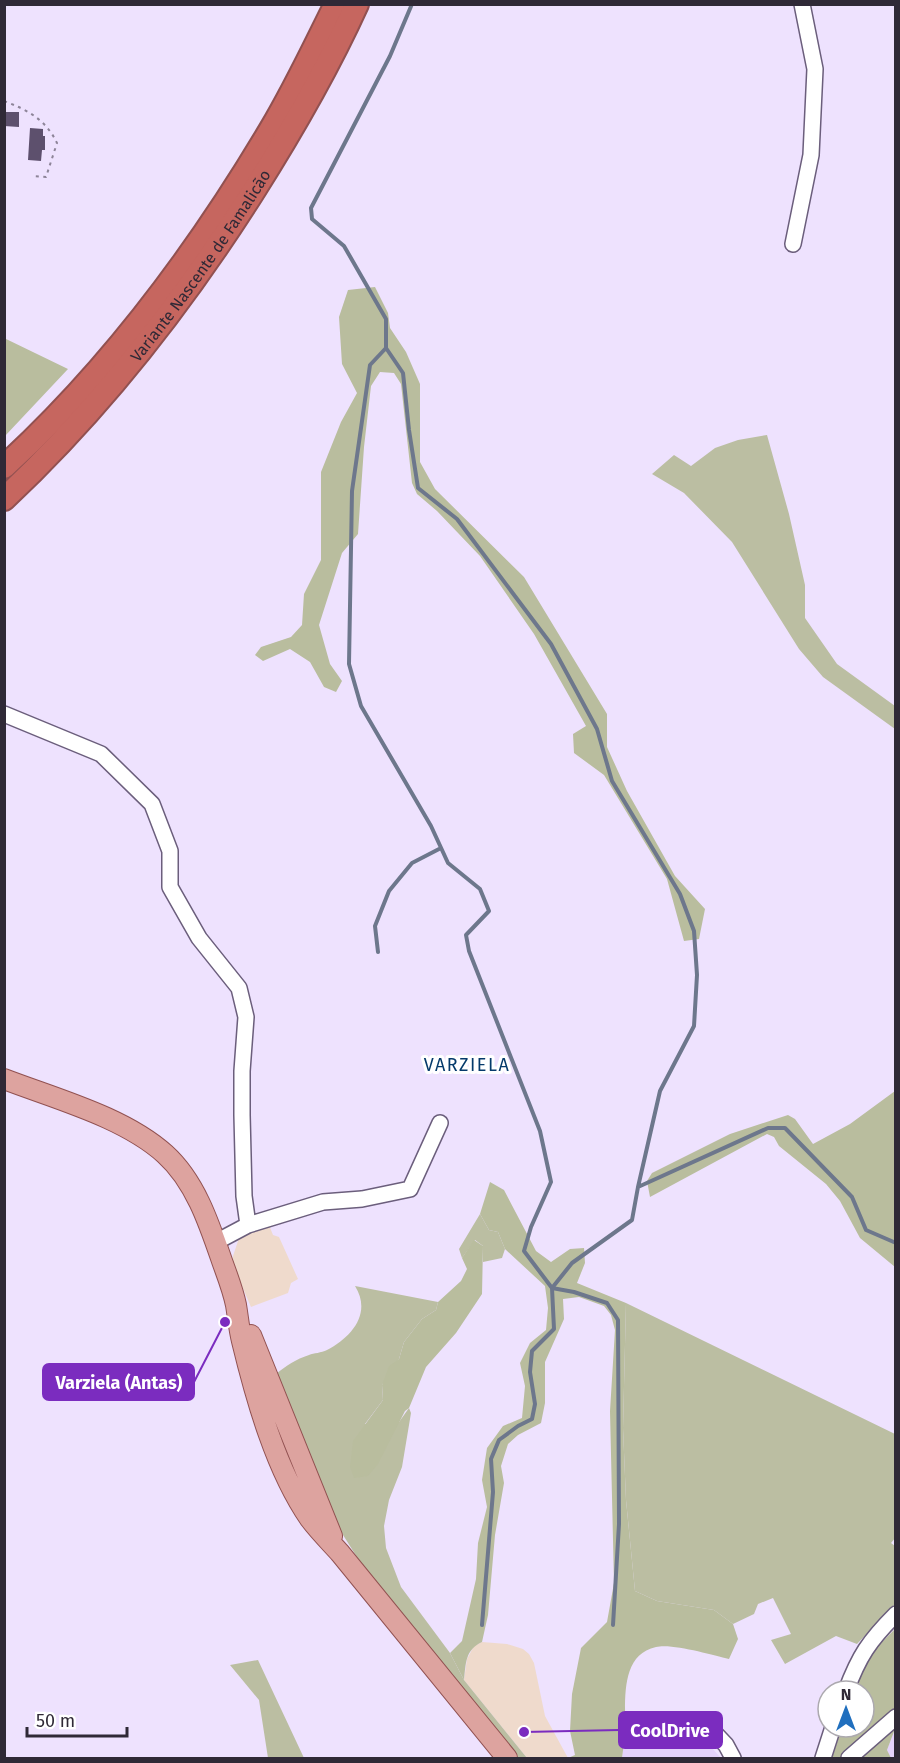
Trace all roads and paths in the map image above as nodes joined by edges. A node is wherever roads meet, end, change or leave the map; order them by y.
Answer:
1 (336, 4) edge
2 (357, 4) edge
3 (802, 4) edge
4 (4, 101) edge
5 (33, 176) dead end
6 (793, 244) dead end
7 (4, 467) edge
8 (4, 500) edge
9 (4, 714) edge
10 (4, 1079) edge
11 (440, 1123) dead end
12 (248, 1225) junction
13 (216, 1242) junction
14 (896, 1614) edge
15 (851, 1679) edge
16 (896, 1717) edge
17 (708, 1726) dead end
18 (829, 1739) edge
19 (507, 1758) edge
20 (733, 1758) edge
21 (823, 1758) edge
22 (849, 1758) edge

1 - 7 highway, Variante Nascente de Famalicão
2 - 8 highway, Variante Nascente de Famalicão
3 - 6 street
4 - 5 path
9 - 12 street
10 - 13 main road
11 - 12 street
12 - 13 street
13 - 19 main road
14 - 15 street
16 - 22 street
17 - 20 street
18 - 21 street

